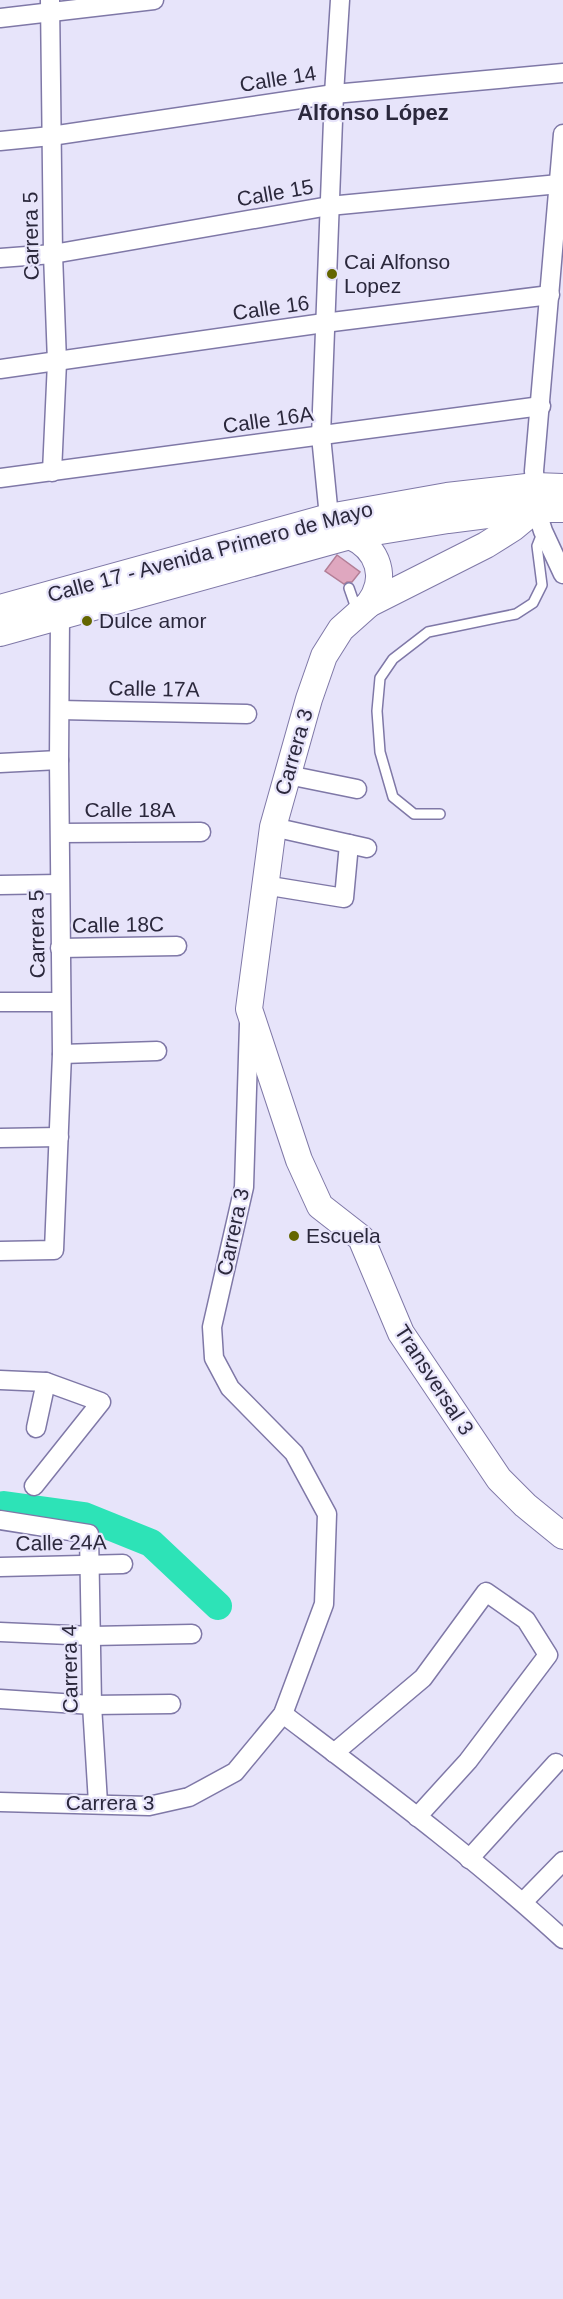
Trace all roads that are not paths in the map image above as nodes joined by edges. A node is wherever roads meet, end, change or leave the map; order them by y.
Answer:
1 (154, 0) edge
2 (340, 0) edge
3 (50, 6) edge
4 (0, 18) edge
5 (563, 73) edge
6 (334, 94) junction
7 (563, 134) edge
8 (51, 136) junction
9 (0, 141) edge
10 (559, 184) junction
11 (329, 206) junction
12 (53, 254) junction
13 (0, 258) edge
14 (556, 296) edge
15 (324, 323) junction
16 (57, 362) junction
17 (0, 369) edge
18 (541, 406) junction
19 (321, 436) junction
20 (52, 472) junction
21 (0, 478) edge
22 (563, 487) edge
23 (537, 499) junction
24 (563, 509) edge
25 (335, 530) junction
26 (563, 574) edge
27 (349, 588) dead end
28 (0, 608) edge
29 (363, 609) junction
30 (60, 616) junction
31 (0, 633) edge
32 (60, 710) junction
33 (247, 714) dead end
34 (58, 760) junction
35 (0, 763) edge
36 (288, 775) junction
37 (357, 789) dead end
38 (440, 813) dead end
39 (273, 827) junction
40 (201, 832) dead end
41 (60, 833) junction
42 (349, 844) junction
43 (367, 849) dead end
44 (59, 884) junction
45 (0, 885) edge
46 (264, 885) junction
47 (177, 946) dead end
48 (60, 948) junction
49 (0, 1002) edge
50 (61, 1002) junction
51 (249, 1010) junction
52 (157, 1051) dead end
53 (62, 1054) junction
54 (59, 1137) junction
55 (0, 1138) edge
56 (0, 1251) edge
57 (0, 1380) edge
58 (46, 1382) junction
59 (36, 1428) dead end
60 (34, 1486) dead end
61 (0, 1520) edge
62 (563, 1536) edge
63 (90, 1564) junction
64 (123, 1564) dead end
65 (0, 1567) edge
66 (0, 1632) edge
67 (192, 1634) dead end
68 (92, 1636) junction
69 (0, 1699) edge
70 (171, 1704) dead end
71 (92, 1705) junction
72 (283, 1714) junction
73 (334, 1753) junction
74 (556, 1763) dead end
75 (0, 1802) edge
76 (98, 1803) junction
77 (417, 1817) junction
78 (469, 1859) junction
79 (563, 1861) edge
80 (523, 1902) junction
81 (563, 1939) edge

1 - 3 street
2 - 6 street
3 - 4 street
3 - 8 street, Carrera 5
5 - 6 street, Calle 14
6 - 8 street, Calle 14
6 - 11 street
7 - 10 street
8 - 9 street, Calle 14
8 - 12 street, Carrera 5
10 - 11 street, Calle 15
10 - 14 street
11 - 12 street, Calle 15
11 - 15 street
12 - 13 street, Calle 15
12 - 16 street, Carrera 5
14 - 15 street, Calle 16
14 - 18 street
15 - 16 street, Calle 16
15 - 19 street
16 - 17 street, Calle 16
16 - 20 street, Carrera 5
18 - 19 street, Calle 16A
18 - 23 street
19 - 20 street, Calle 16A
19 - 25 street
20 - 21 street, Calle 16A
22 - 23 street, Calle 17 - Avenida Primero de Mayo
23 - 24 street, Calle 17 - Avenida Primero de Mayo
23 - 25 street, Calle 17 - Avenida Primero de Mayo
23 - 26 street
23 - 29 street, Carrera 3
23 - 38 lane
25 - 28 street, Calle 17 - Avenida Primero de Mayo
25 - 29 street
25 - 30 street, Calle 17 - Avenida Primero de Mayo
27 - 29 lane
29 - 36 street, Carrera 3
30 - 31 street, Calle 17 - Avenida Primero de Mayo
30 - 32 street, Carrera 5
32 - 33 street, Calle 17A
32 - 34 street, Carrera 5
34 - 35 street
34 - 41 street, Carrera 5
36 - 37 street
36 - 39 street, Carrera 3
39 - 42 street
39 - 46 street, Carrera 3
40 - 41 street, Calle 18A
41 - 44 street, Carrera 5
42 - 43 street
42 - 46 street
44 - 45 street
44 - 48 street, Carrera 5
46 - 51 street, Carrera 3
47 - 48 street, Calle 18C
48 - 50 street, Carrera 5
49 - 50 street
50 - 53 street, Carrera 5
51 - 62 street, Transversal 3
51 - 72 street, Carrera 3
52 - 53 street
53 - 54 street, Carrera 5
54 - 55 street
54 - 56 street, Carrera 5
57 - 58 street
58 - 59 street
58 - 60 street
61 - 63 street, Carrera 4
63 - 64 street, Calle 24A
63 - 65 street, Calle 24A
63 - 68 street, Carrera 4
66 - 68 street
67 - 68 street
68 - 71 street, Carrera 4
69 - 71 street
70 - 71 street
71 - 76 street, Carrera 4
72 - 73 street
72 - 76 street, Carrera 3
73 - 77 street
73 - 77 street
74 - 78 street
75 - 76 street, Carrera 3
77 - 78 street
78 - 80 street
79 - 80 street
80 - 81 street

